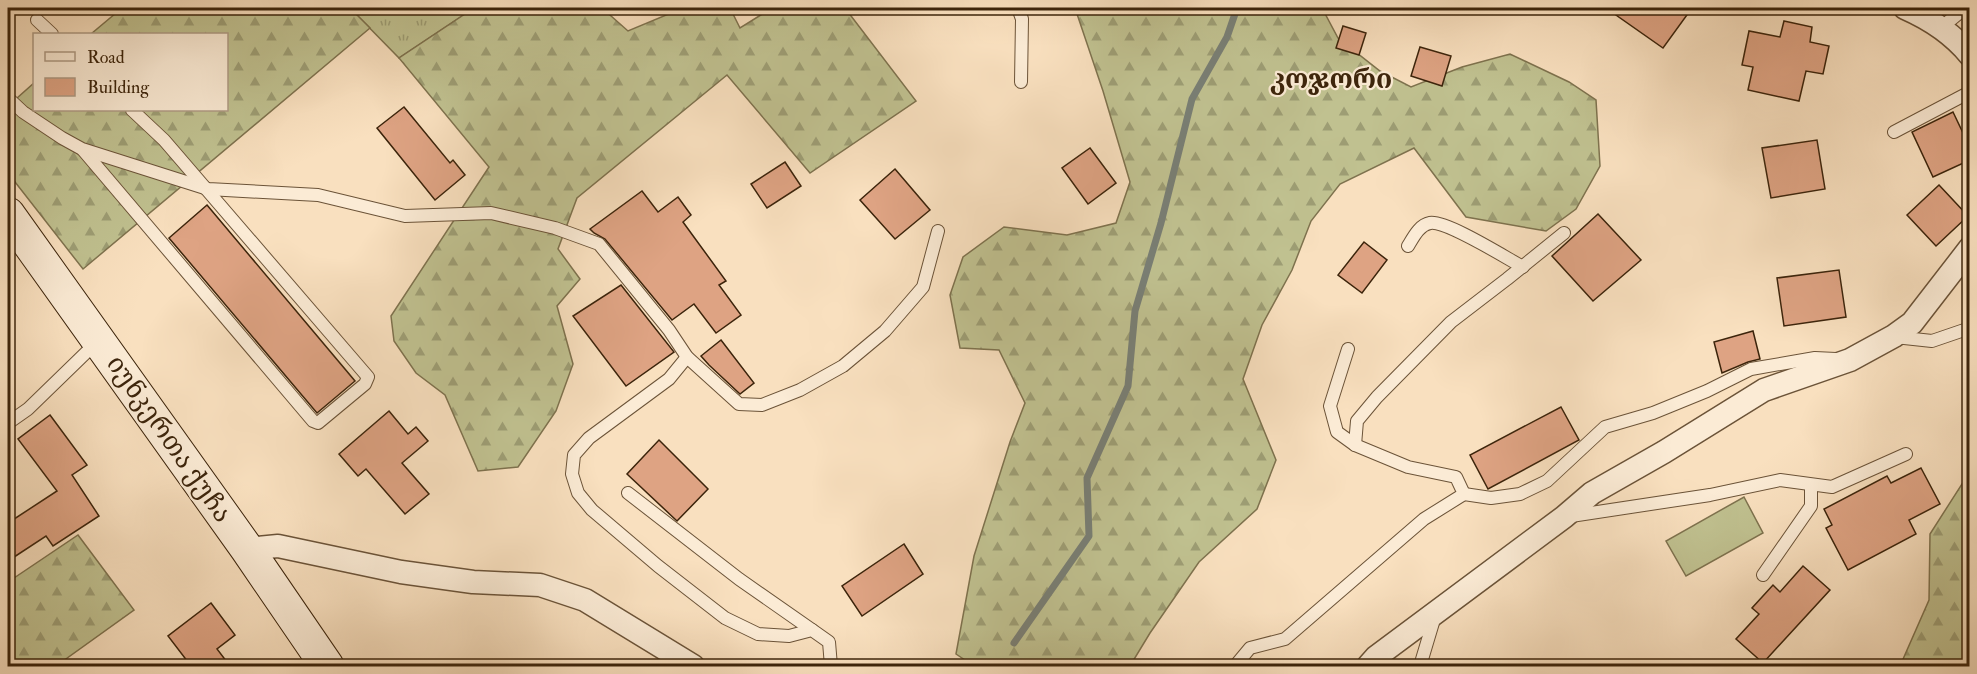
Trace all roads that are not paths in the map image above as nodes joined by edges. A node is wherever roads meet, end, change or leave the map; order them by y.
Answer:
1 (1018, 8) edge
2 (1905, 8) edge
3 (1965, 8) edge
4 (37, 20) dead end
5 (1942, 27) junction
6 (51, 33) edge
7 (1970, 55) edge
8 (1022, 82) dead end
9 (1970, 92) edge
10 (8, 98) edge
11 (133, 111) edge
12 (1894, 132) dead end
13 (82, 149) junction
14 (208, 189) junction
15 (8, 214) edge
16 (938, 231) dead end
17 (1564, 232) dead end
18 (1408, 246) dead end
19 (1970, 248) edge
20 (1522, 267) junction
21 (1970, 327) edge
22 (1894, 336) junction
23 (99, 340) junction
24 (1348, 349) dead end
25 (687, 357) junction
26 (1851, 360) junction
27 (8, 423) edge
28 (1355, 445) junction
29 (1906, 454) dead end
30 (1811, 485) junction
31 (628, 493) dead end
32 (1464, 494) junction
33 (1564, 517) junction
34 (247, 549) junction
35 (1763, 575) dead end
36 (1436, 612) junction
37 (812, 630) junction
38 (327, 666) edge
39 (693, 666) edge
40 (831, 666) edge
41 (1236, 666) edge
42 (1368, 666) edge
43 (1420, 666) edge

1 - 8 lane
2 - 5 street
3 - 5 lane
4 - 6 lane
5 - 7 street
9 - 12 lane
10 - 13 lane
11 - 14 lane
13 - 14 lane
13 - 14 lane
14 - 25 lane
15 - 23 main road, იუნკერთა ქუჩა
16 - 25 lane
17 - 20 lane
18 - 20 lane
19 - 22 street
20 - 28 lane
21 - 22 lane
22 - 26 street
23 - 27 lane
23 - 34 main road, იუნკერთა ქუჩა
24 - 28 lane
25 - 37 lane
26 - 32 lane
26 - 33 street
28 - 32 lane
29 - 30 lane
30 - 33 lane
30 - 35 lane
31 - 37 lane
32 - 41 lane
33 - 36 street
34 - 38 main road, იუნკერთა ქუჩა
34 - 39 street
36 - 42 street
36 - 43 lane
37 - 40 lane

